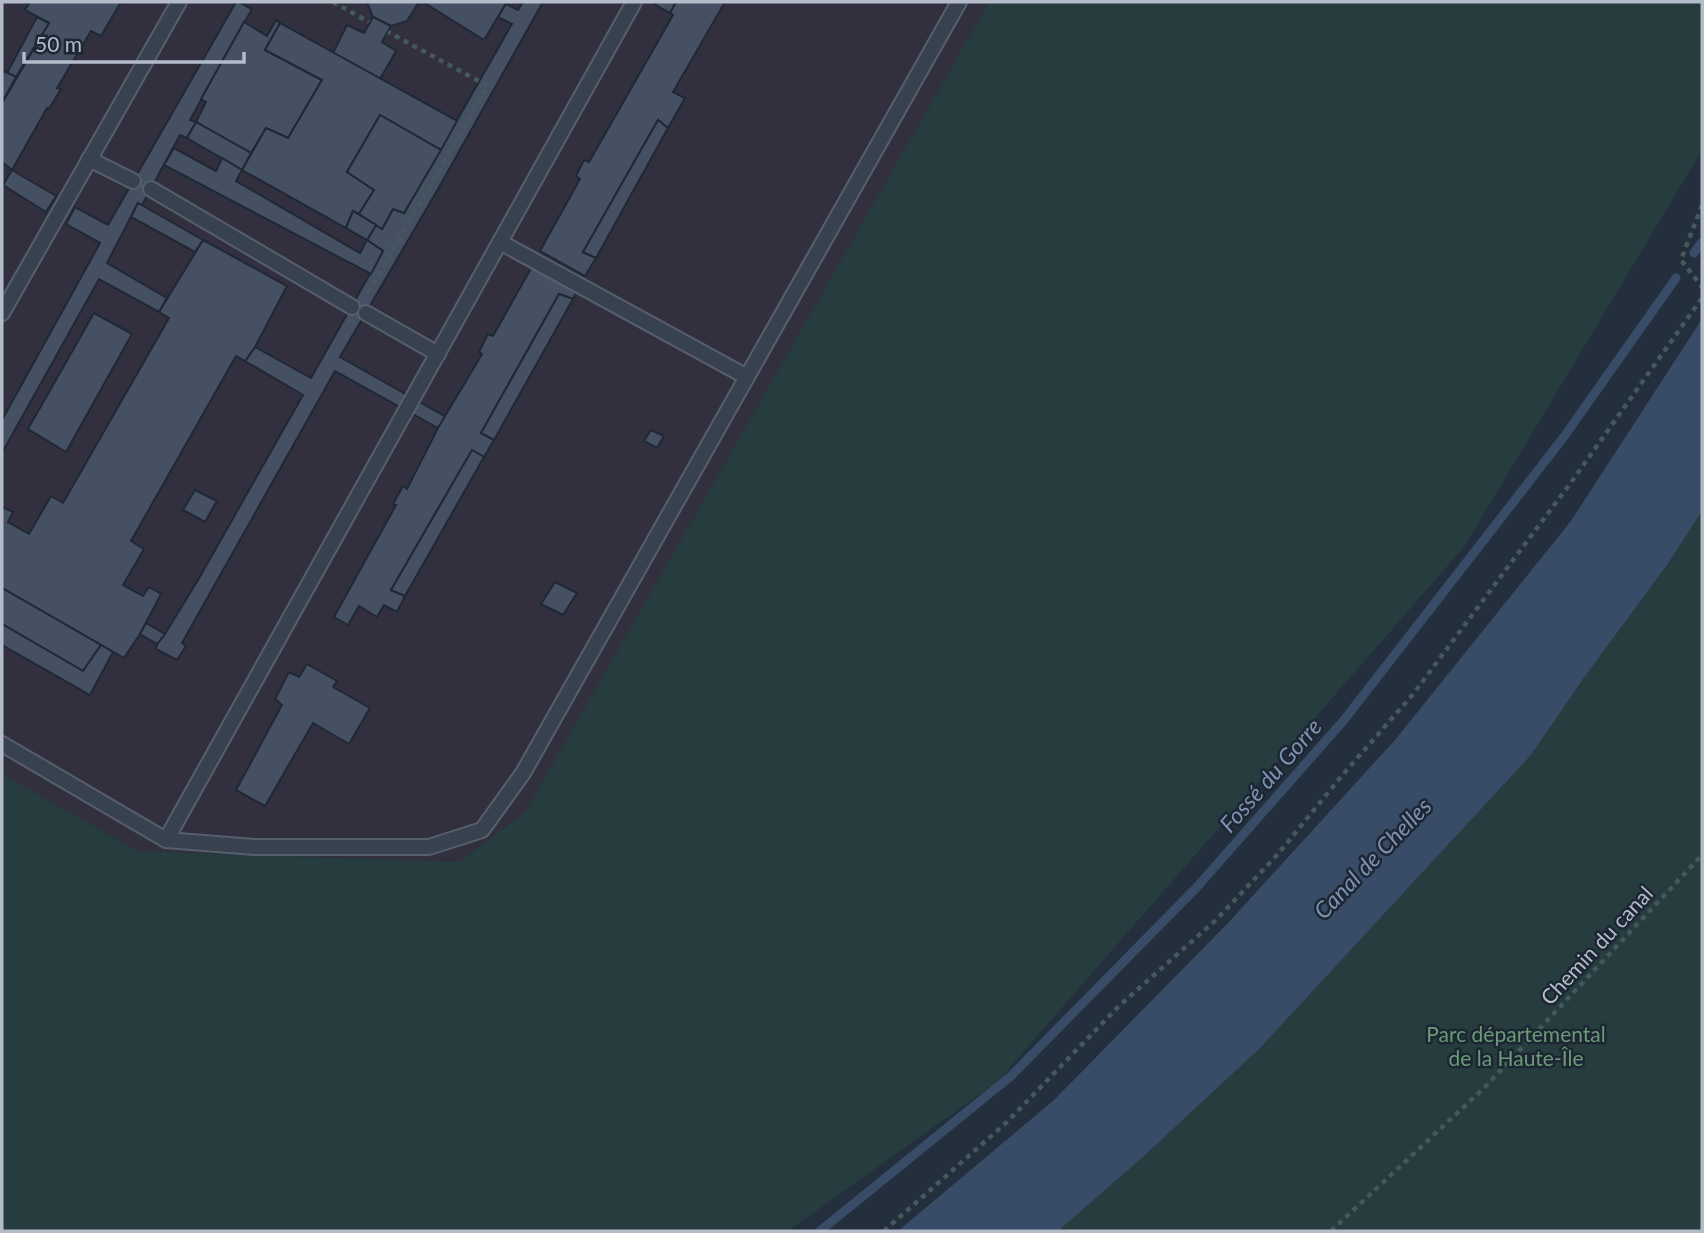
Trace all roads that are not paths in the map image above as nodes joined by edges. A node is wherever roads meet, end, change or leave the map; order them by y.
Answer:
1 (179, 2) edge
2 (634, 2) edge
3 (958, 2) edge
4 (89, 159) junction
5 (133, 181) dead end
6 (151, 189) dead end
7 (500, 242) junction
8 (2, 313) edge
9 (438, 354) junction
10 (747, 377) junction
11 (2, 744) edge
12 (166, 840) junction

1 - 4 lane
2 - 7 lane
3 - 10 lane
4 - 5 lane
4 - 8 lane
6 - 9 lane
7 - 9 lane
7 - 10 lane
9 - 12 lane
10 - 12 lane
11 - 12 lane

